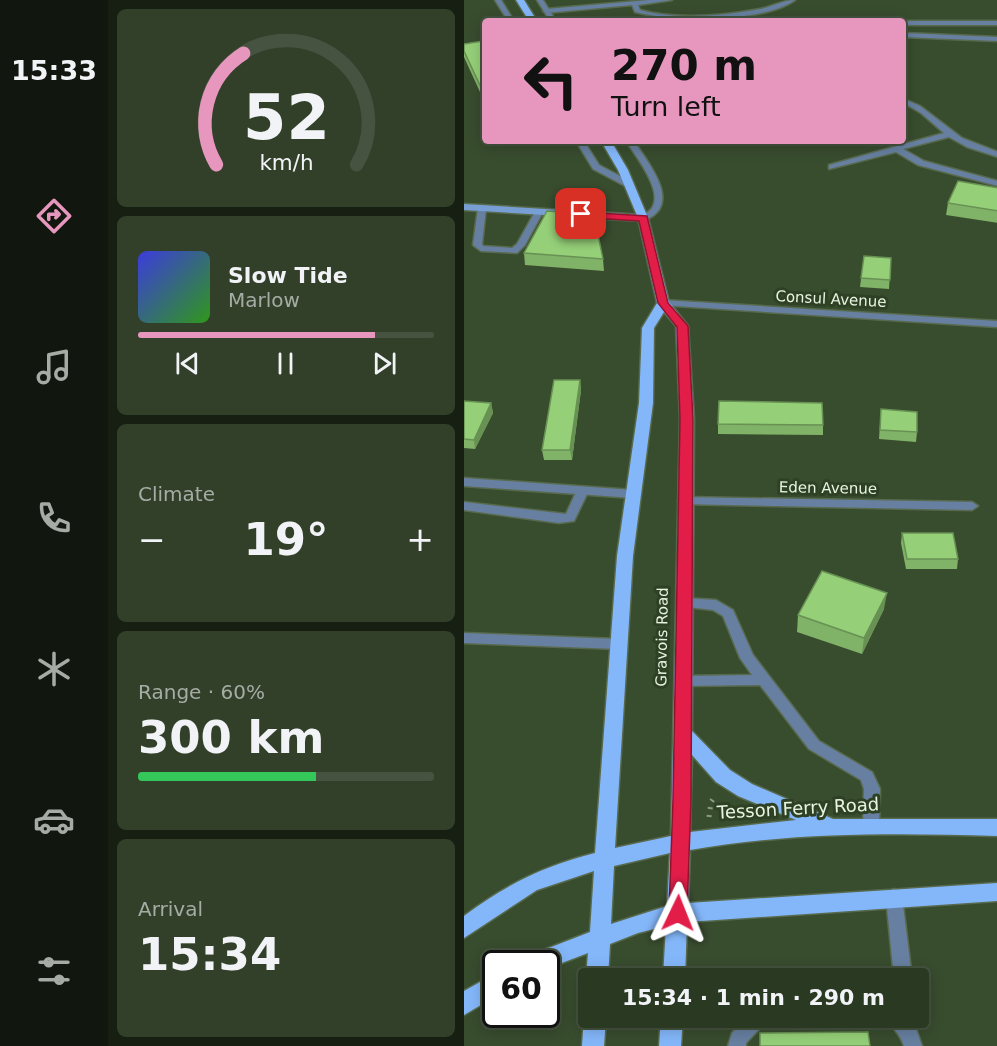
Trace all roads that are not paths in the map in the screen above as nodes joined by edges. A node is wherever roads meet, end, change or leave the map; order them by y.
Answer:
1 (498, 0) edge
2 (520, 0) edge
3 (540, 0) edge
4 (669, 0) edge
5 (792, 0) edge
6 (635, 5) junction
7 (546, 11) junction
8 (509, 18) edge
9 (531, 18) edge
10 (551, 18) edge
11 (906, 23) edge
12 (998, 23) edge
13 (906, 34) edge
14 (998, 39) edge
15 (906, 102) edge
16 (950, 134) junction
17 (582, 144) edge
18 (608, 144) edge
19 (632, 144) edge
20 (897, 148) junction
21 (998, 155) edge
22 (832, 166) dead end
23 (998, 184) edge
24 (630, 185) junction
25 (464, 207) edge
26 (482, 208) junction
27 (539, 212) junction
28 (643, 218) junction
29 (663, 303) junction
30 (998, 324) edge
31 (464, 482) edge
32 (582, 492) junction
33 (633, 494) junction
34 (684, 501) junction
35 (464, 506) edge
36 (972, 506) dead end
37 (684, 603) junction
38 (464, 638) edge
39 (618, 644) junction
40 (763, 680) junction
41 (682, 681) junction
42 (683, 734) junction
43 (871, 825) junction
44 (832, 826) junction
45 (998, 828) edge
46 (680, 841) junction
47 (604, 859) junction
48 (998, 892) edge
49 (894, 897) junction
50 (678, 913) junction
51 (464, 928) edge
52 (599, 938) junction
53 (560, 953) edge
54 (598, 968) edge
55 (675, 968) edge
56 (902, 968) edge
57 (482, 992) edge
58 (464, 1004) edge
59 (594, 1028) edge
60 (671, 1028) edge
61 (749, 1028) edge
62 (593, 1046) edge
63 (670, 1046) edge
64 (737, 1046) edge

1 - 8 street
2 - 9 main road
3 - 7 street
4 - 6 street
5 - 6 street
6 - 7 street
7 - 10 street
11 - 12 street
13 - 14 street
15 - 16 street
16 - 20 street
16 - 21 street
17 - 24 street
18 - 24 main road, Gravois Road
19 - 28 street
20 - 22 street
20 - 23 street
24 - 28 main road, Gravois Road
25 - 26 street
26 - 27 street
26 - 27 street
27 - 28 street
28 - 29 main road, Gravois Road
29 - 30 street, Consul Avenue
29 - 33 main road
29 - 34 main road, Gravois Road
31 - 32 street
32 - 33 street
32 - 35 street
33 - 39 main road
34 - 36 street, Eden Avenue
34 - 37 main road, Gravois Road
37 - 40 street
37 - 41 main road, Gravois Road
38 - 39 street
39 - 47 main road
40 - 41 street
40 - 43 street
41 - 42 main road, Gravois Road
42 - 44 main road
42 - 46 main road, Gravois Road
43 - 44 main road, Tesson Ferry Road
43 - 45 main road, Tesson Ferry Road
44 - 46 main road, Tesson Ferry Road
46 - 47 main road, Tesson Ferry Road
46 - 50 main road, Gravois Road
47 - 51 main road, Tesson Ferry Road
47 - 52 main road
48 - 49 main road
49 - 50 main road
49 - 56 street
50 - 52 main road
50 - 55 main road, Gravois Road
52 - 53 main road
52 - 54 main road
57 - 58 main road
59 - 62 main road
60 - 63 main road
61 - 64 street

